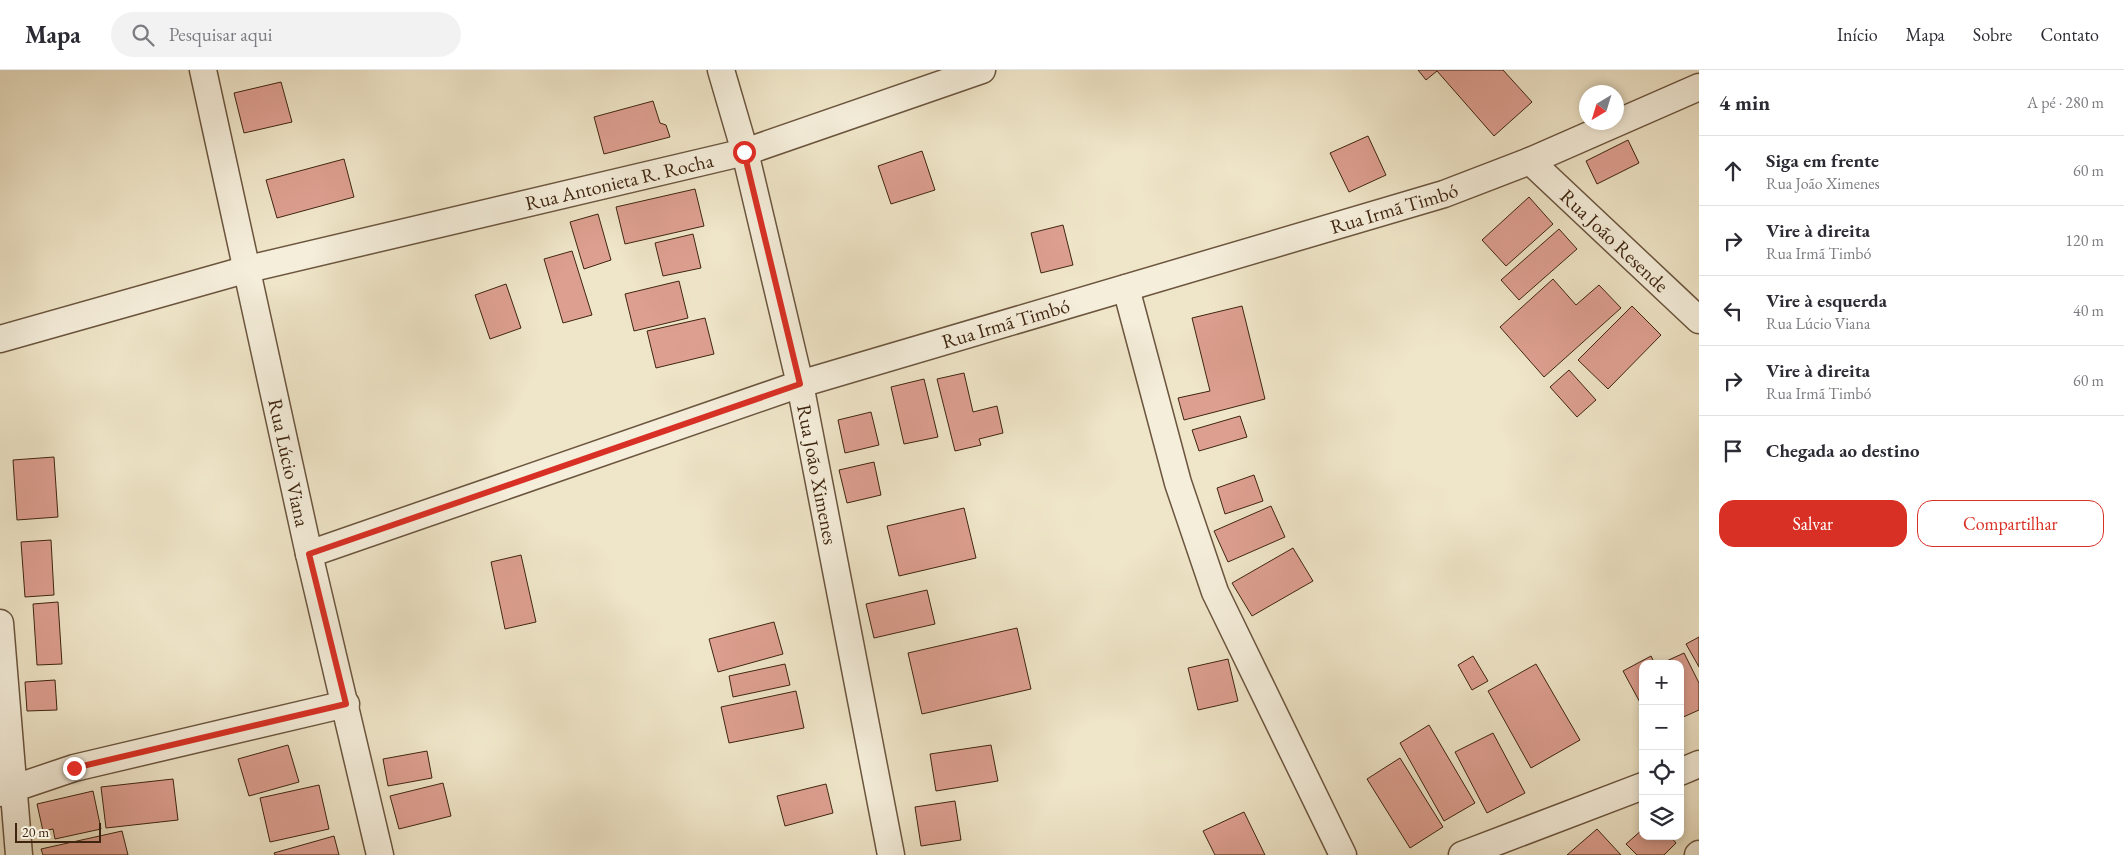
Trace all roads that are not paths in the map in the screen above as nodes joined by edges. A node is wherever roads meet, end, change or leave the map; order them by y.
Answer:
1 (203, 70) edge
2 (722, 70) edge
3 (982, 70) edge
4 (1699, 87) edge
5 (744, 152) junction
6 (1530, 161) junction
7 (248, 269) junction
8 (1126, 288) junction
9 (1699, 320) edge
10 (0, 339) edge
11 (800, 384) junction
12 (309, 554) junction
13 (0, 623) edge
14 (346, 704) junction
15 (1699, 764) edge
16 (1684, 770) edge
17 (1639, 788) edge
18 (7, 790) edge
19 (19, 855) edge
20 (380, 855) edge
21 (891, 855) edge
22 (1343, 855) edge
23 (1462, 855) edge

1 - 7 street, Rua Lúcio Viana
2 - 5 street, Rua João Ximenes
3 - 5 street, Rua Antonieta R. Rocha
4 - 6 street, Rua Irmã Timbó
5 - 7 street, Rua Antonieta R. Rocha
5 - 11 street, Rua João Ximenes
6 - 8 street, Rua Irmã Timbó
6 - 9 street, Rua João Resende
7 - 10 street, Rua Antonieta R. Rocha
7 - 12 street, Rua Lúcio Viana
8 - 11 street, Rua Irmã Timbó
8 - 22 street
11 - 12 street, Rua Irmã Timbó
11 - 21 street, Rua João Ximenes
12 - 14 street, Rua Lúcio Viana
13 - 18 street
14 - 18 street
14 - 20 street, Rua Lúcio Viana
15 - 16 street
17 - 23 street
18 - 19 street

